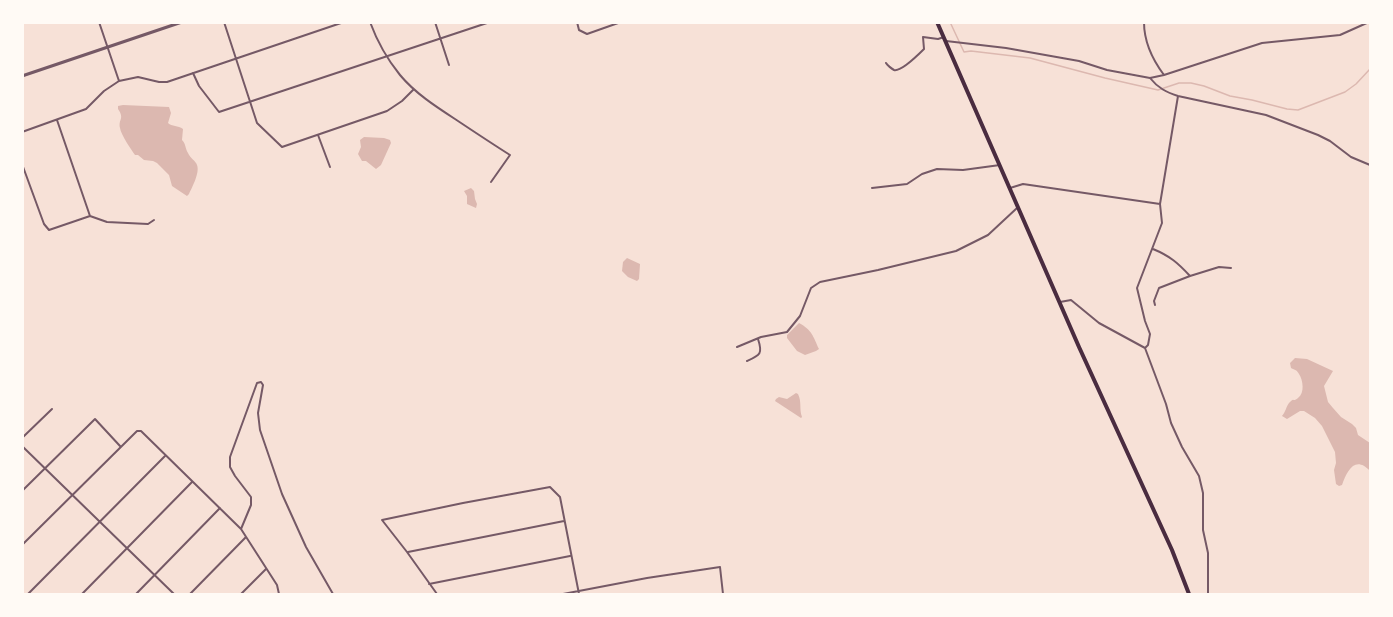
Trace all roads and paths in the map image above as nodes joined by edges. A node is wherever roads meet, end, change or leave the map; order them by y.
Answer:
1 (99, 22) edge
2 (182, 22) edge
3 (224, 22) edge
4 (344, 22) edge
5 (370, 22) edge
6 (435, 22) edge
7 (490, 22) edge
8 (577, 22) edge
9 (621, 22) edge
10 (937, 22) edge
11 (1144, 22) edge
12 (1369, 22) edge
13 (485, 23) edge
14 (441, 38) junction
15 (945, 39) junction
16 (107, 48) junction
17 (387, 56) junction
18 (236, 58) junction
19 (886, 63) dead end
20 (449, 65) dead end
21 (193, 73) junction
22 (1164, 75) junction
23 (22, 76) edge
24 (1150, 78) junction
25 (119, 81) junction
26 (414, 89) junction
27 (1178, 96) junction
28 (250, 102) junction
29 (57, 120) junction
30 (22, 132) edge
31 (318, 135) junction
32 (22, 164) edge
33 (1000, 165) junction
34 (1371, 165) edge
35 (330, 167) dead end
36 (27, 178) junction
37 (22, 180) edge
38 (491, 182) dead end
39 (872, 188) dead end
40 (1010, 188) junction
41 (1160, 204) junction
42 (1019, 207) junction
43 (90, 216) junction
44 (154, 220) dead end
45 (1153, 249) junction
46 (1231, 268) dead end
47 (1190, 276) junction
48 (1060, 302) junction
49 (1155, 305) dead end
50 (758, 339) junction
51 (737, 347) dead end
52 (1145, 348) junction
53 (747, 362) dead end
54 (52, 409) dead end
55 (22, 438) edge
56 (22, 446) edge
57 (121, 446) junction
58 (166, 455) junction
59 (46, 468) junction
60 (192, 482) junction
61 (22, 491) edge
62 (72, 495) junction
63 (220, 508) junction
64 (564, 521) junction
65 (100, 522) junction
66 (241, 529) junction
67 (246, 537) junction
68 (22, 545) edge
69 (127, 548) junction
70 (407, 552) junction
71 (571, 556) junction
72 (266, 569) junction
73 (155, 575) junction
74 (429, 584) junction
75 (579, 593) edge
76 (28, 594) edge
77 (82, 594) edge
78 (136, 594) edge
79 (174, 594) edge
80 (190, 594) edge
81 (241, 594) edge
82 (279, 594) edge
83 (333, 594) edge
84 (437, 594) edge
85 (563, 594) edge
86 (723, 594) edge
87 (1189, 594) edge
88 (1208, 594) edge

1 - 16 street
2 - 16 street
3 - 18 street
4 - 18 street
5 - 17 street
6 - 14 street
7 - 13 street
8 - 9 street
10 - 15 main road
11 - 22 street
12 - 22 street
13 - 14 street
14 - 17 street
14 - 20 street
15 - 19 street
15 - 24 street
15 - 33 main road
16 - 23 street
16 - 25 street
17 - 26 street
17 - 28 street
18 - 21 street
18 - 28 street
21 - 25 street
21 - 28 street
22 - 24 street
24 - 27 street
25 - 29 street
26 - 31 street
26 - 38 street
27 - 34 street
27 - 41 street
28 - 31 street
29 - 30 street
29 - 43 street
31 - 35 street
32 - 36 street
33 - 39 street
33 - 40 main road
36 - 37 street
36 - 43 street
40 - 41 street
40 - 42 main road
41 - 45 street
42 - 48 main road
42 - 50 street
43 - 44 street
45 - 47 street
45 - 52 street
46 - 47 street
47 - 49 street
48 - 52 street
48 - 87 main road
50 - 51 street
50 - 53 street
52 - 88 street
54 - 55 street
56 - 59 street
57 - 58 street
57 - 59 street
57 - 62 street
58 - 60 street
58 - 65 street
59 - 61 street
59 - 62 street
60 - 63 street
60 - 69 street
62 - 65 street
62 - 68 street
63 - 66 street
63 - 73 street
64 - 70 street
64 - 70 street
64 - 71 street
65 - 69 street
65 - 76 street
66 - 67 street
66 - 83 street
67 - 72 street
67 - 80 street
69 - 73 street
69 - 77 street
70 - 74 street
71 - 74 street
71 - 75 street
72 - 81 street
72 - 82 street
73 - 78 street
73 - 79 street
74 - 84 street
75 - 85 street
75 - 86 street

